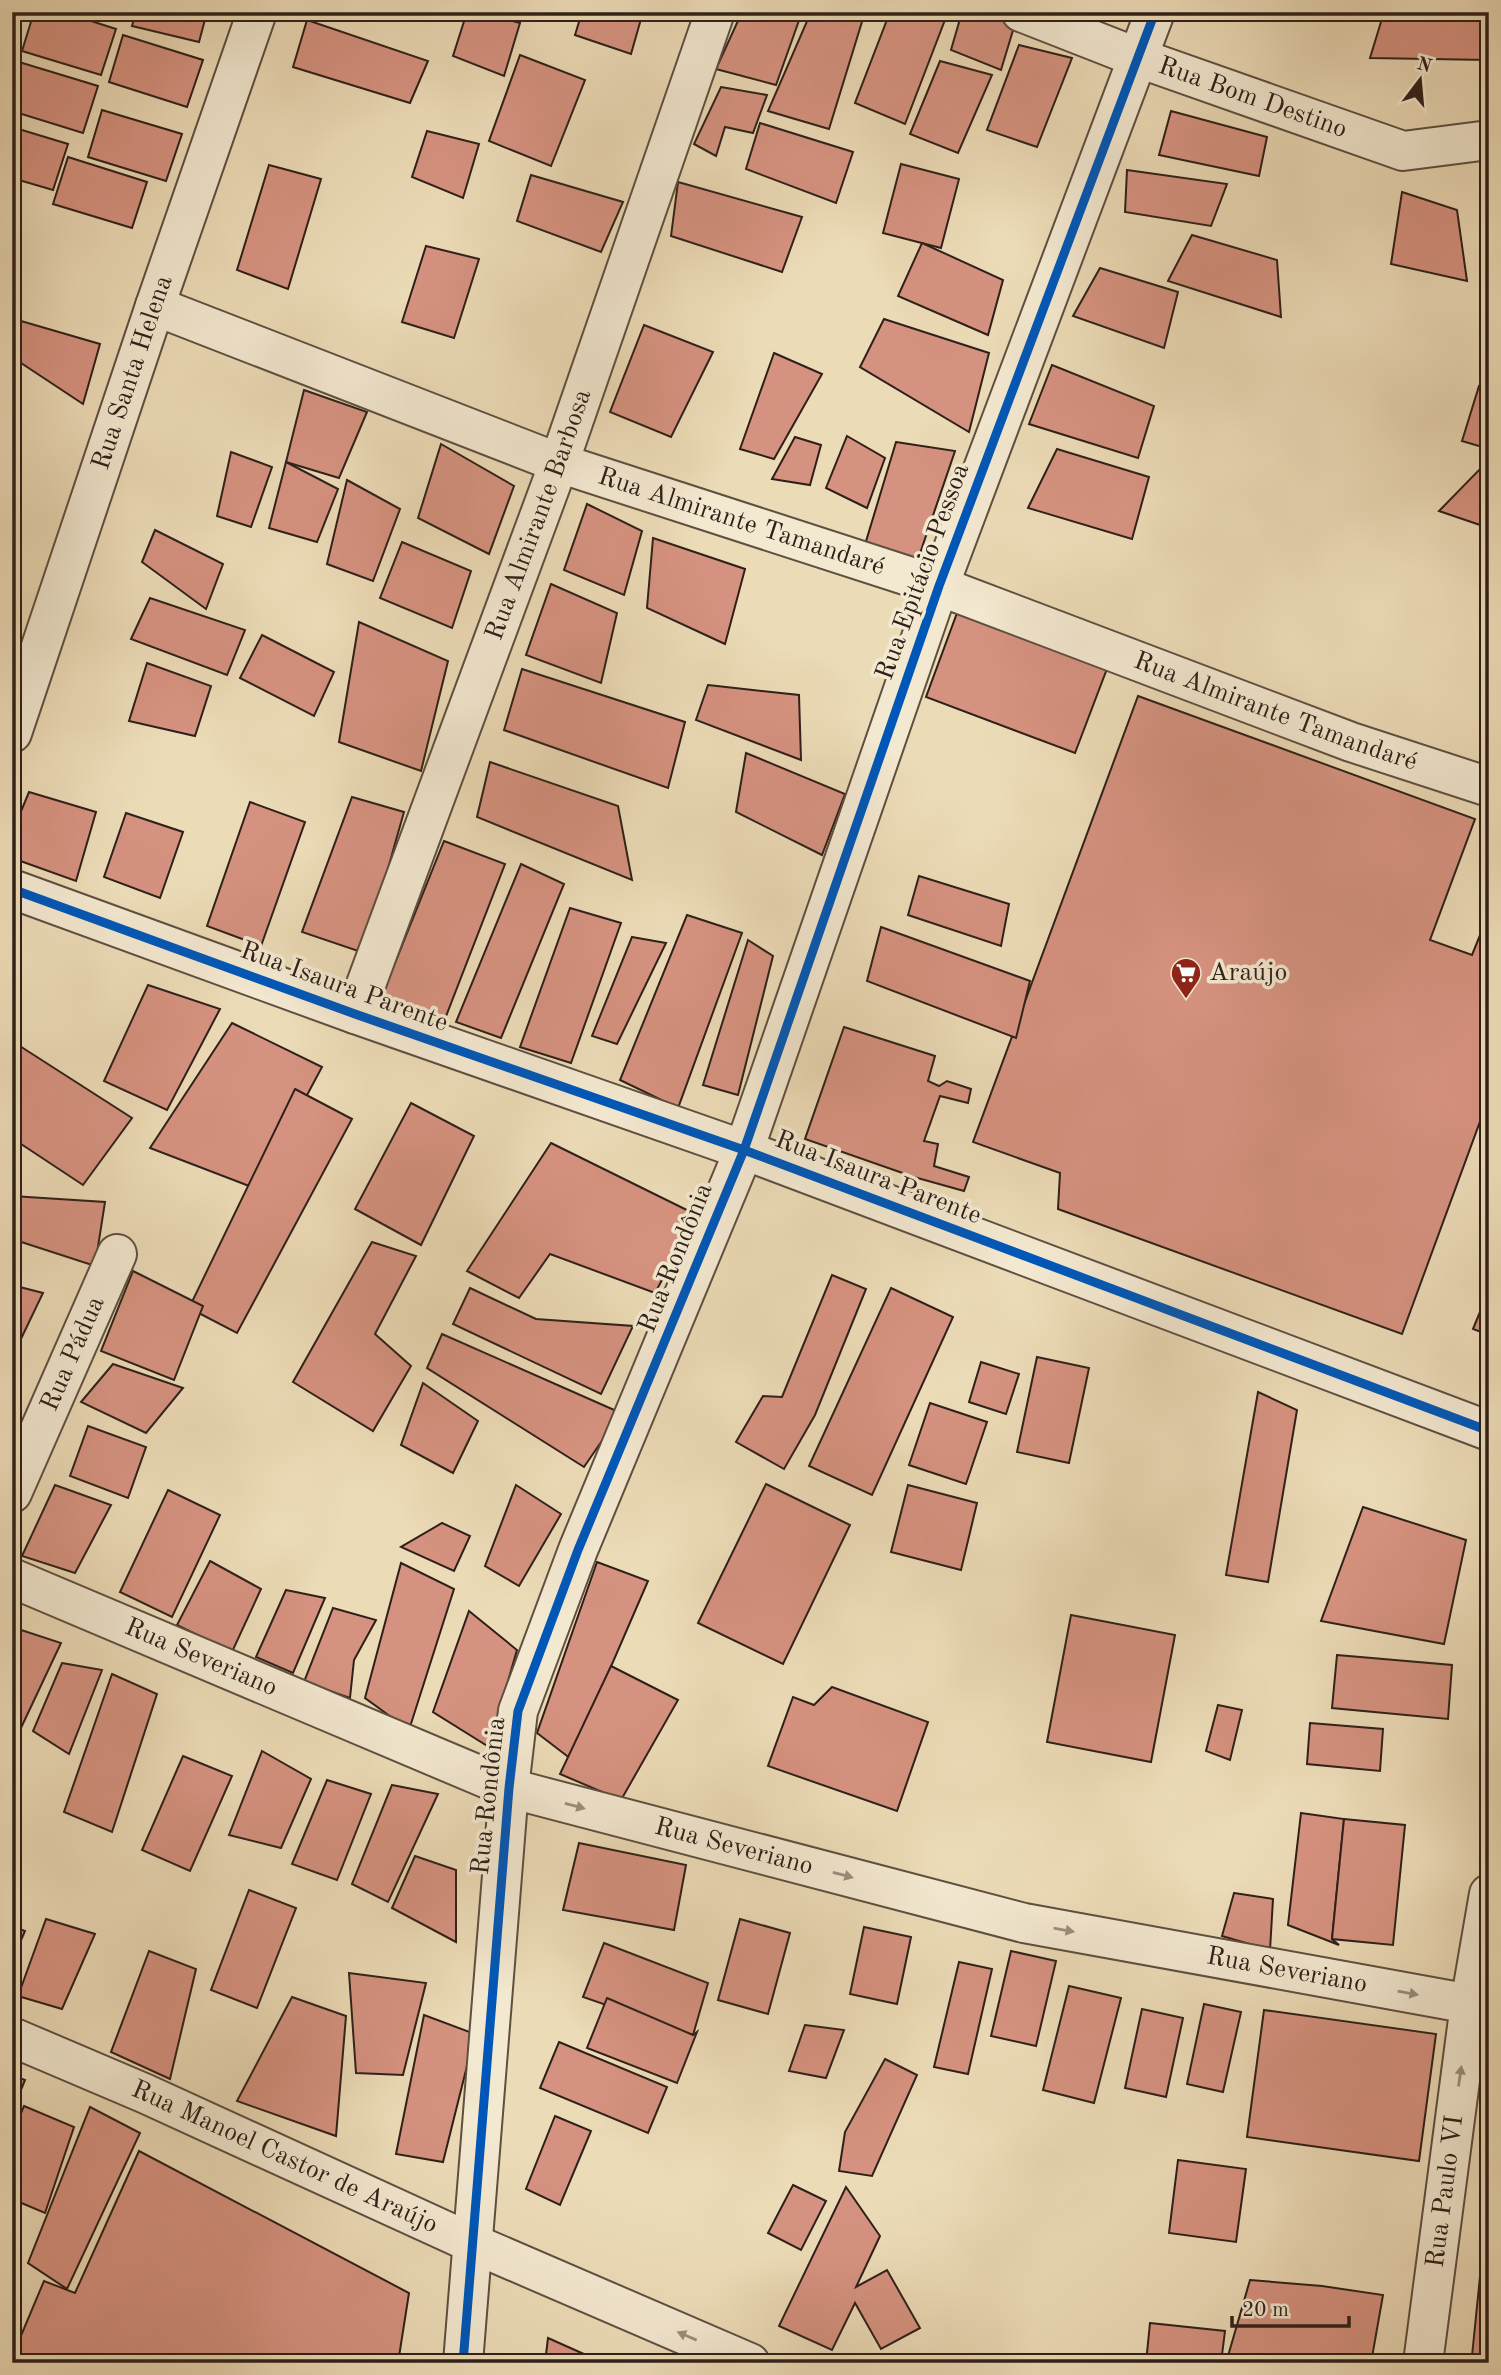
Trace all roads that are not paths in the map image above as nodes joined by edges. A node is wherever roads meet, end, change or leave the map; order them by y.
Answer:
1 (257, 12) edge
2 (715, 12) edge
3 (1021, 12) edge
4 (1155, 12) edge
5 (1136, 57) junction
6 (1489, 140) edge
7 (155, 306) junction
8 (559, 463) junction
9 (939, 586) junction
10 (12, 733) edge
11 (1489, 787) edge
12 (12, 889) edge
13 (355, 1014) junction
14 (744, 1150) junction
15 (117, 1254) dead end
16 (1489, 1432) edge
17 (12, 1493) edge
18 (12, 1578) edge
19 (509, 1788) junction
20 (1489, 1894) edge
21 (1479, 2005) edge
22 (12, 2037) edge
23 (474, 2244) junction
24 (464, 2363) edge
25 (750, 2363) edge
26 (1423, 2363) edge

1 - 7 street, Rua Santa Helena
2 - 8 street, Rua Almirante Barbosa
3 - 5 street, Rua Bom Destino
4 - 5 street, Rua Epitácio Pessoa
5 - 6 street, Rua Bom Destino
5 - 9 street, Rua Epitácio Pessoa
7 - 8 street, Rua Almirante Tamandaré
7 - 10 street, Rua Santa Helena
8 - 9 street, Rua Almirante Tamandaré
8 - 13 street, Rua Almirante Barbosa
9 - 11 street, Rua Almirante Tamandaré
9 - 14 street, Rua Epitácio Pessoa
12 - 13 street, Rua Isaura Parente
13 - 14 street, Rua Isaura Parente
14 - 16 street, Rua Isaura Parente
14 - 19 street, Rua Rondônia
15 - 17 street, Rua Pádua
18 - 19 street, Rua Severiano
19 -> 21 street, Rua Severiano
19 - 23 street, Rua Rondônia
20 - 21 street, Rua Paulo VI
26 -> 21 street, Rua Paulo VI
22 - 23 street, Rua Manoel Castor de Araújo
23 - 24 street, Rua Rondônia
25 -> 23 street, Rua Manoel Castor de Araújo

